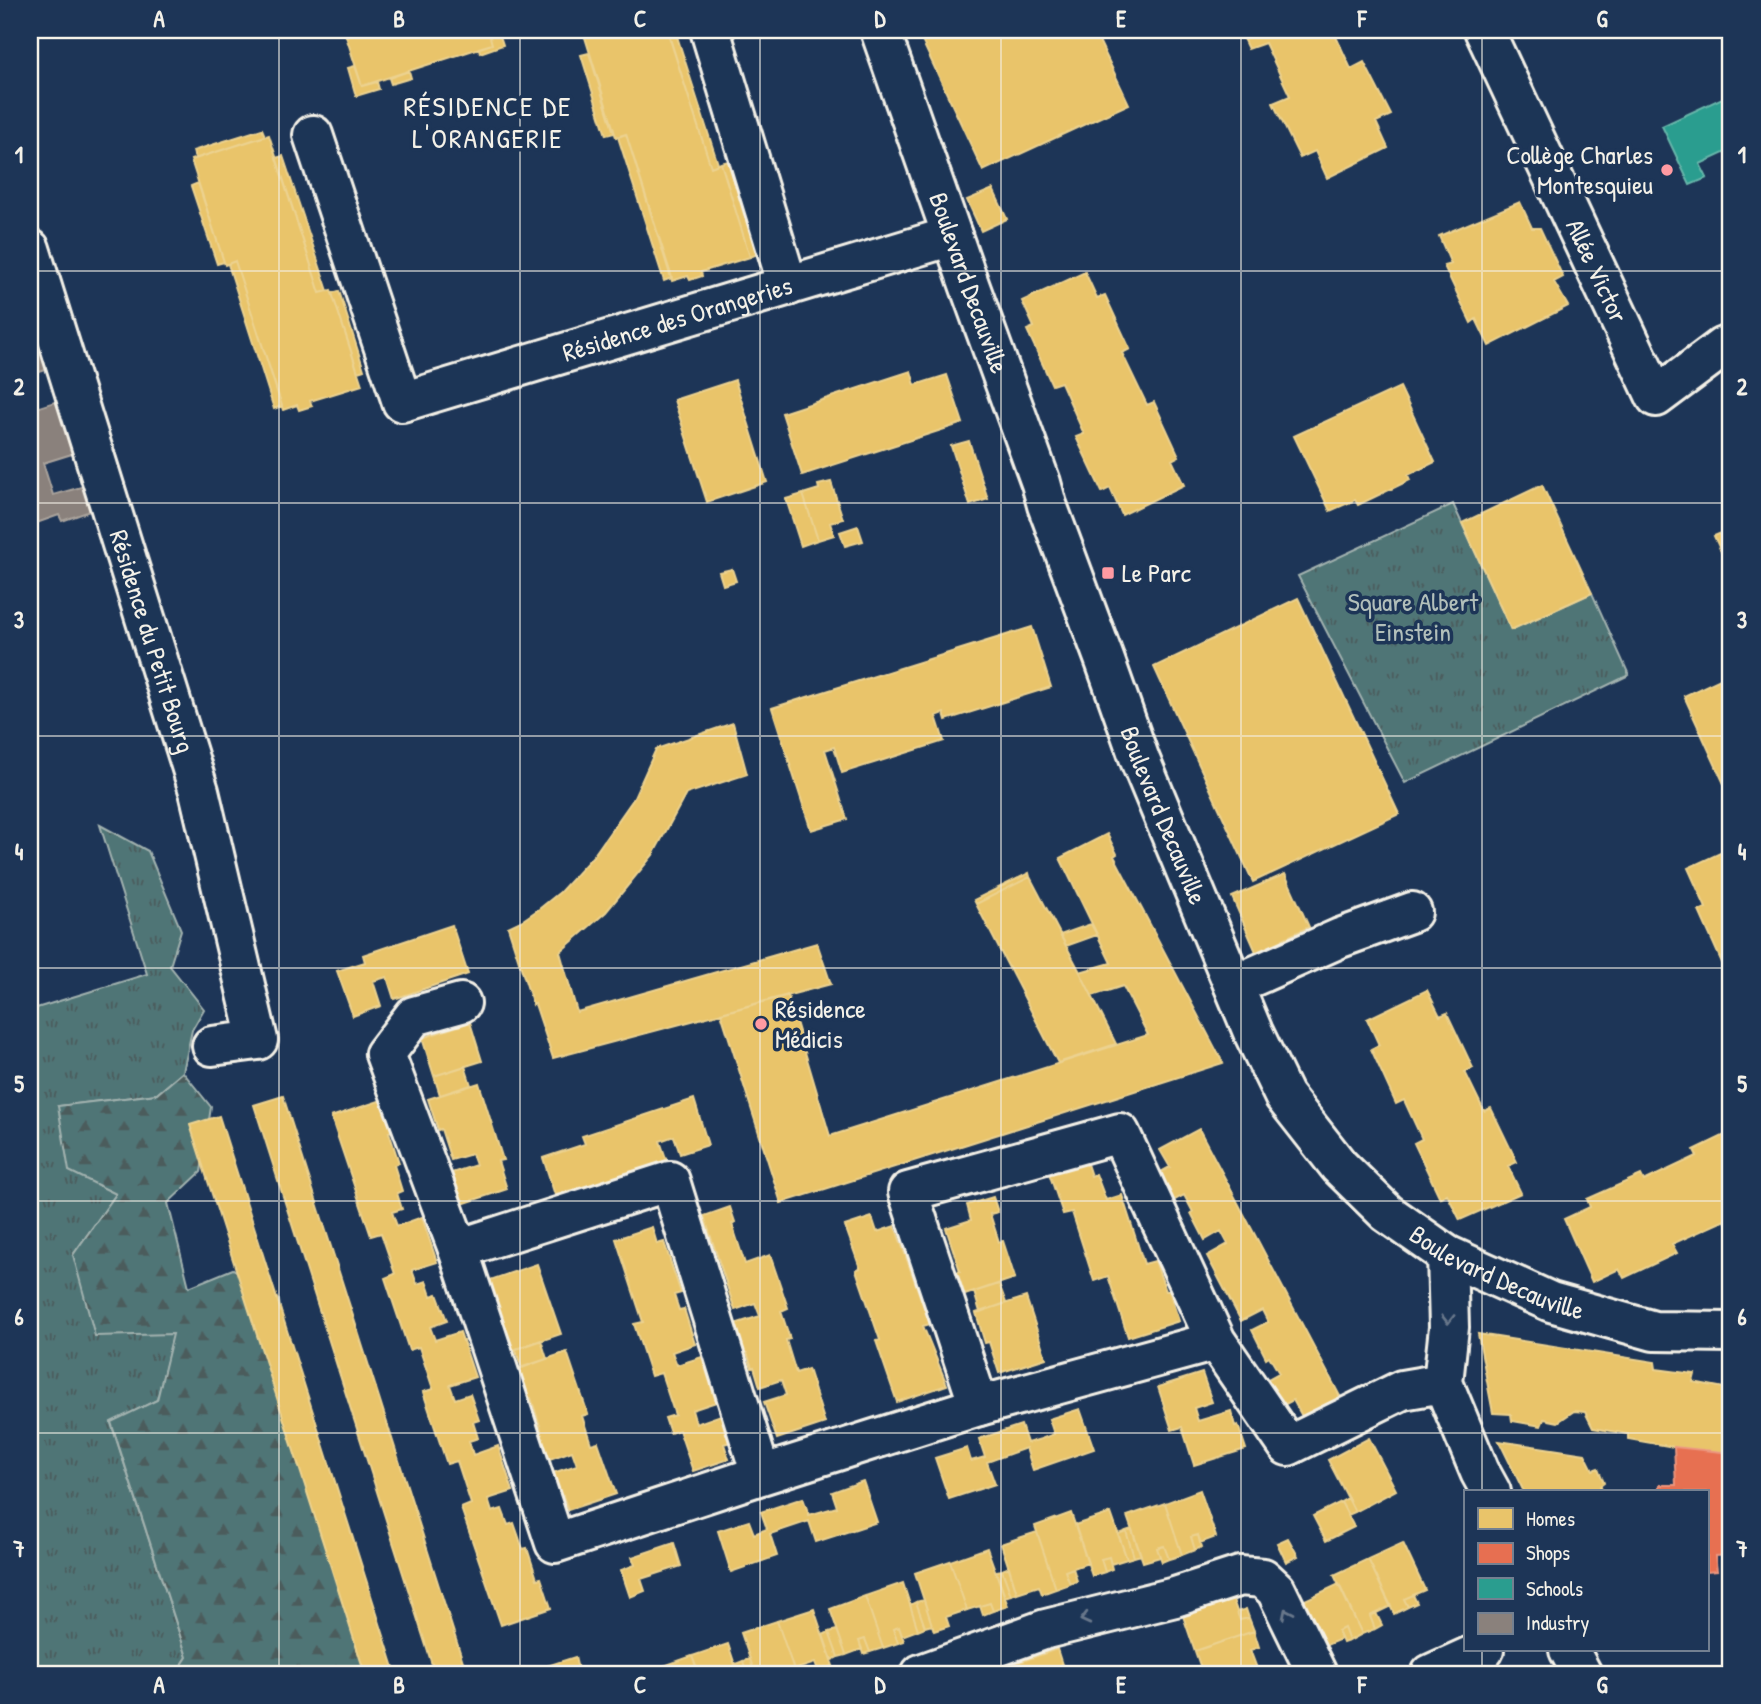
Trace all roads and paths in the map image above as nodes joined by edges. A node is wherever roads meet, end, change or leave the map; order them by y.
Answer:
1 (710, 30) edge
2 (880, 30) edge
3 (1484, 30) edge
4 (313, 135) dead end
5 (952, 236) junction
6 (30, 249) edge
7 (788, 286) junction
8 (1723, 347) dead end
9 (1412, 912) dead end
10 (1234, 985) junction
11 (461, 1003) dead end
12 (212, 1046) dead end
13 (458, 1249) junction
14 (1447, 1255) junction
15 (1731, 1332) edge
16 (1216, 1341) junction
17 (1443, 1383) junction
18 (979, 1406) junction
19 (761, 1475) junction
20 (1491, 1490) edge
21 (1480, 1652) edge
22 (1570, 1652) edge
23 (944, 1671) edge
24 (1317, 1674) edge
25 (1431, 1674) edge
26 (1582, 1674) edge

1 - 7 street
2 - 5 street, Boulevard Decauville
3 - 8 street, Allée Victor
4 - 7 street, Résidence des Orangeries
5 - 7 street, Résidence des Orangeries
5 - 10 street, Boulevard Decauville
6 - 12 street, Résidence du Petit Bourg
9 - 10 street
10 - 14 street, Boulevard Decauville
11 - 13 street
13 - 19 street
13 - 19 street
14 - 15 street, Boulevard Decauville
14 -> 17 street
16 - 17 street
16 - 18 street
16 - 18 street
17 - 20 street
18 - 19 street
21 - 25 street
22 - 26 street
24 -> 23 street

